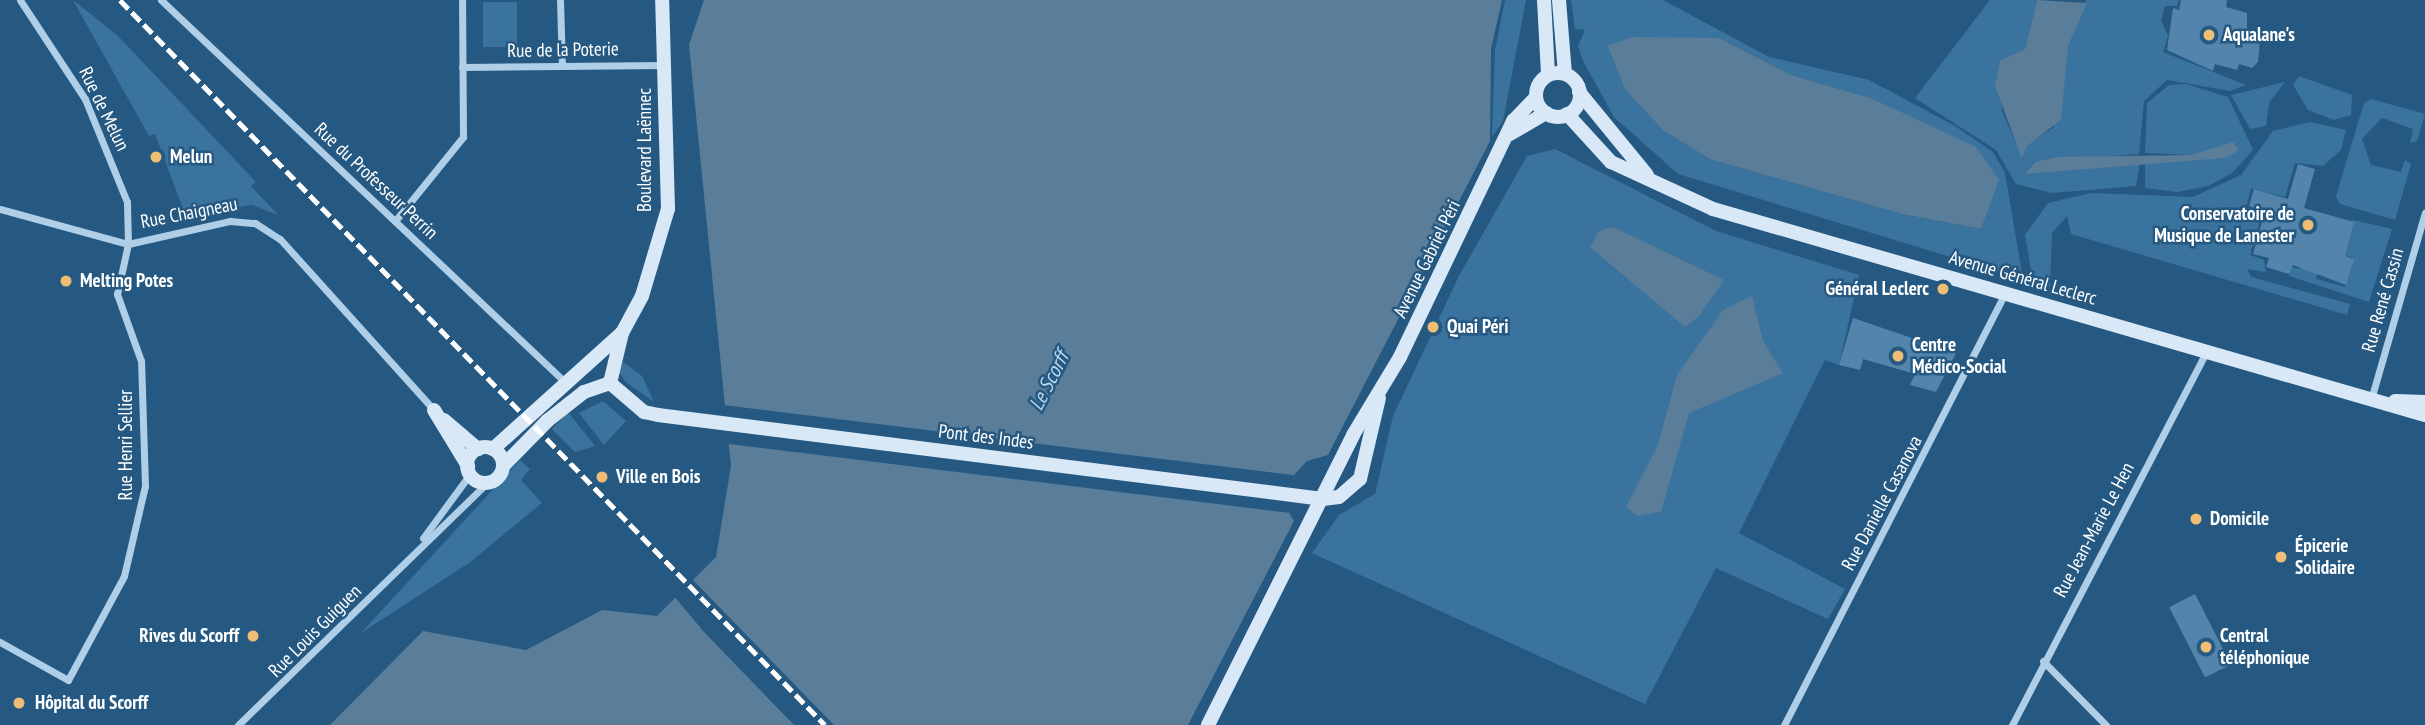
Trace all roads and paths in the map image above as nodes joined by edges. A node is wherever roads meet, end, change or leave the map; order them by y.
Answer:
1 (20, 0) edge
2 (161, 0) edge
3 (462, 0) edge
4 (560, 0) edge
5 (662, 0) edge
6 (1544, 0) edge
7 (1559, 0) edge
8 (664, 65) junction
9 (562, 66) junction
10 (463, 67) junction
11 (1565, 74) junction
12 (1548, 75) junction
13 (1579, 92) junction
14 (1536, 97) junction
15 (1546, 113) junction
16 (1567, 114) junction
17 (1506, 137) junction
18 (1650, 179) junction
19 (0, 209) edge
20 (2425, 212) edge
21 (395, 221) junction
22 (128, 244) junction
23 (2005, 294) junction
24 (622, 333) junction
25 (2207, 350) junction
26 (597, 358) junction
27 (613, 365) junction
28 (583, 373) junction
29 (610, 383) junction
30 (569, 386) junction
31 (592, 389) junction
32 (2372, 396) junction
33 (1379, 398) junction
34 (2390, 401) junction
35 (2425, 402) edge
36 (434, 410) junction
37 (2425, 415) edge
38 (478, 449) junction
39 (493, 449) junction
40 (503, 466) junction
41 (469, 470) junction
42 (488, 482) junction
43 (1323, 499) junction
44 (411, 557) junction
45 (0, 642) edge
46 (2043, 661) junction
47 (238, 725) edge
48 (1208, 725) edge
49 (1784, 725) edge
50 (2012, 725) edge
51 (2106, 725) edge

1 - 22 street, Rue de Melun
2 - 21 street, Rue du Professeur Perrin
3 - 10 street
4 - 9 street
5 - 8 main road, Boulevard Laënnec
6 - 12 main road
7 - 11 main road
8 - 9 street, Rue de la Poterie
8 - 24 main road, Boulevard Laënnec
9 - 10 street, Rue de la Poterie
10 - 21 street
11 - 12 main road
11 - 13 main road
12 - 14 main road
13 - 16 main road
13 - 18 main road, Avenue Général Leclerc
14 - 15 main road
14 - 17 main road, Avenue Gabriel Péri
15 - 16 main road
15 - 17 main road
16 - 18 main road, Avenue Général Leclerc
17 - 33 main road, Avenue Gabriel Péri
18 - 23 main road, Avenue Général Leclerc
19 - 22 street, Rue Chaigneau
20 - 32 street, Rue René Cassin
21 - 30 street, Rue du Professeur Perrin
22 - 36 street, Rue Chaigneau
22 - 45 street, Rue Henri Sellier
23 - 25 main road, Avenue Général Leclerc
23 - 49 street, Rue Danielle Casanova
24 - 26 main road, Boulevard Laënnec
24 - 27 main road, Boulevard Laënnec
25 - 32 main road, Avenue Général Leclerc
25 - 46 street, Rue Jean-Marie Le Hen
26 - 27 main road
26 - 28 main road, Boulevard Laënnec
27 - 29 main road, Boulevard Laënnec
28 - 30 main road
28 - 31 main road
29 - 31 main road
29 - 43 main road, Pont des Indes
30 - 39 main road
31 - 40 main road
32 - 34 main road, Avenue Général Leclerc
33 - 43 main road, Avenue Gabriel Péri
33 - 43 main road, Avenue Gabriel Péri
34 - 35 main road, Avenue Général Leclerc
34 - 37 main road, Avenue Général Leclerc
36 - 38 main road, Rue Chaigneau
36 - 41 main road, Rue Chaigneau
38 - 39 main road
38 - 41 main road
39 - 40 main road
40 - 42 main road
41 - 42 main road
41 - 44 street, Rue Louis Guiguen
42 - 44 street, Rue Louis Guiguen
43 - 48 main road, Avenue Gabriel Péri
44 - 47 street, Rue Louis Guiguen
46 - 50 street, Rue Jean-Marie Le Hen
46 - 51 street

